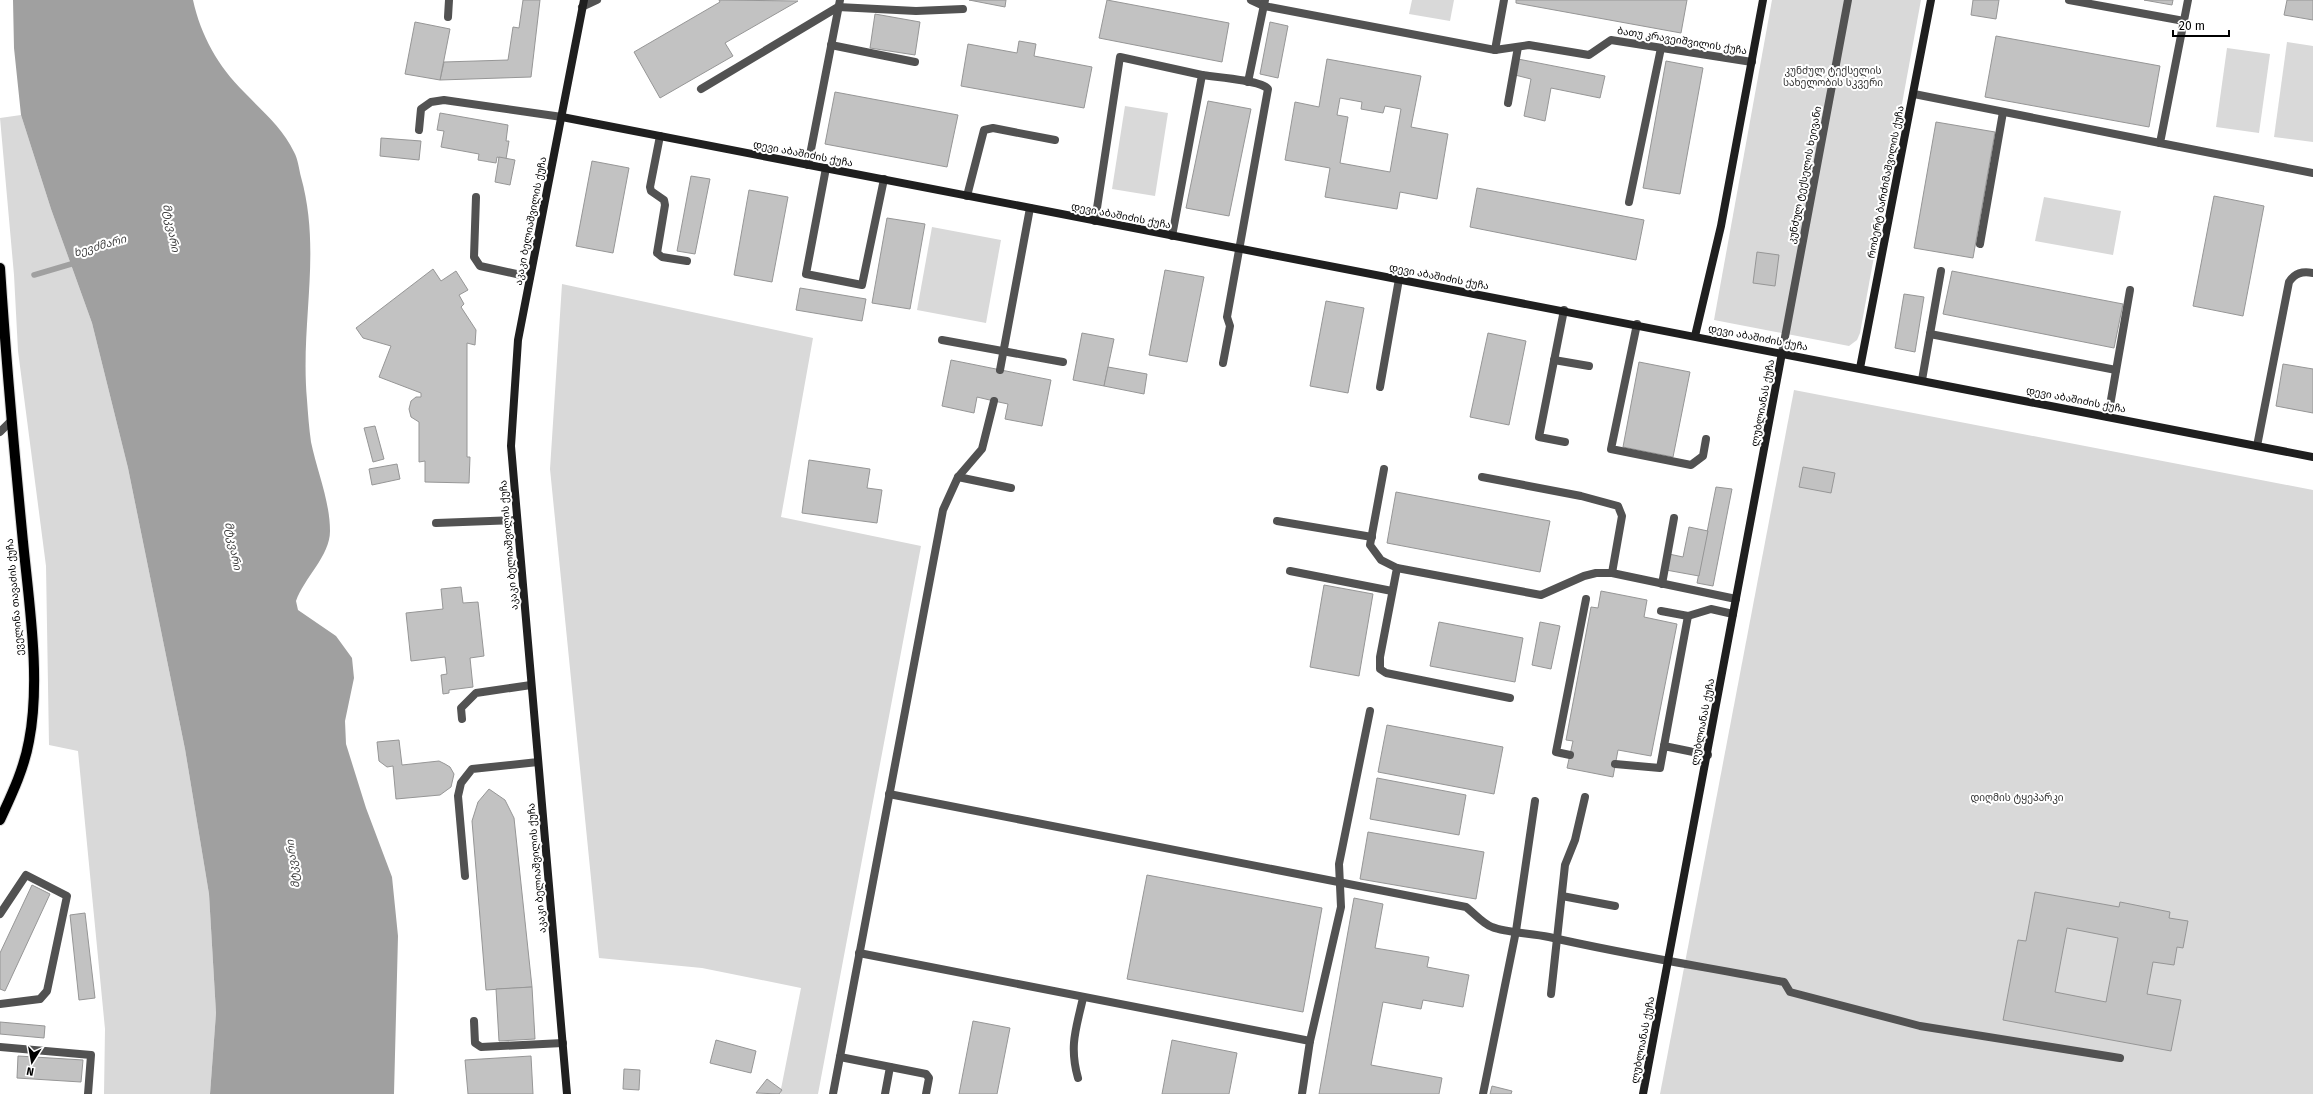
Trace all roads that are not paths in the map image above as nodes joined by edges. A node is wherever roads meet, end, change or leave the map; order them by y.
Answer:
1 (449, 0) edge
2 (597, 0) edge
3 (1251, 0) edge
4 (1504, 0) edge
5 (1763, 0) edge
6 (1848, 0) edge
7 (1931, 0) edge
8 (2069, 0) edge
9 (2188, 0) edge
10 (1264, 3) edge
11 (583, 4) edge
12 (839, 4) edge
13 (963, 9) dead end
14 (448, 17) dead end
15 (2184, 21) junction
16 (831, 45) junction
17 (1518, 47) junction
18 (1661, 48) junction
19 (1495, 50) junction
20 (916, 62) dead end
21 (1752, 62) junction
22 (1202, 75) junction
23 (1248, 82) junction
24 (701, 89) dead end
25 (1914, 94) junction
26 (1508, 103) dead end
27 (2003, 112) junction
28 (562, 117) junction
29 (419, 130) dead end
30 (660, 136) junction
31 (1055, 140) dead end
32 (2160, 143) junction
33 (808, 165) junction
34 (826, 168) junction
35 (2313, 173) edge
36 (884, 180) junction
37 (967, 196) junction
38 (476, 197) dead end
39 (1629, 202) dead end
40 (1030, 208) junction
41 (1095, 221) junction
42 (1172, 236) junction
43 (1980, 244) dead end
44 (1241, 249) junction
45 (687, 261) dead end
46 (0, 268) edge
47 (1941, 271) dead end
48 (2313, 273) edge
49 (530, 277) junction
50 (1399, 279) junction
51 (2130, 290) dead end
52 (1564, 310) junction
53 (1637, 324) junction
54 (1930, 334) junction
55 (1695, 336) junction
56 (942, 340) dead end
57 (0, 350) edge
58 (1004, 351) junction
59 (1782, 353) junction
60 (1554, 360) junction
61 (1063, 362) dead end
62 (1223, 363) dead end
63 (1589, 366) dead end
64 (6, 367) junction
65 (1860, 368) junction
66 (1000, 370) dead end
67 (2116, 370) junction
68 (1922, 380) junction
69 (1380, 387) dead end
70 (994, 401) dead end
71 (2108, 417) junction
72 (11, 421) junction
73 (0, 432) edge
74 (1706, 439) dead end
75 (1565, 442) dead end
76 (2257, 446) junction
77 (2313, 457) edge
78 (1384, 469) dead end
79 (958, 477) junction
80 (1482, 477) dead end
81 (1011, 488) dead end
82 (1674, 518) dead end
83 (517, 520) junction
84 (1277, 521) dead end
85 (436, 523) dead end
86 (1372, 537) junction
87 (1397, 568) junction
88 (1290, 571) dead end
89 (1612, 573) junction
90 (1662, 584) junction
91 (1392, 591) junction
92 (1586, 599) dead end
93 (1736, 599) junction
94 (1661, 611) dead end
95 (1733, 614) junction
96 (1688, 616) junction
97 (531, 685) junction
98 (1510, 698) dead end
99 (1370, 711) dead end
100 (462, 719) dead end
101 (1664, 746) junction
102 (1570, 755) dead end
103 (1708, 755) junction
104 (538, 762) junction
105 (1615, 764) dead end
106 (889, 794) junction
107 (1585, 797) dead end
108 (1535, 801) dead end
109 (0, 820) edge
110 (465, 876) dead end
111 (1340, 883) junction
112 (1562, 896) junction
113 (1615, 906) dead end
114 (0, 914) edge
115 (1516, 931) junction
116 (1557, 939) junction
117 (859, 953) junction
118 (1668, 960) junction
119 (1551, 994) dead end
120 (1083, 998) junction
121 (0, 1004) edge
122 (474, 1021) dead end
123 (1310, 1042) junction
124 (563, 1043) junction
125 (0, 1046) edge
126 (840, 1057) junction
127 (2120, 1058) dead end
128 (890, 1067) junction
129 (1078, 1078) dead end
130 (88, 1094) edge
131 (567, 1094) edge
132 (833, 1094) edge
133 (885, 1094) edge
134 (926, 1094) edge
135 (1302, 1094) edge
136 (1483, 1094) edge
137 (1643, 1094) edge

1 - 14 street
2 - 11 street
3 - 10 street, ბათუ კრავეიშვილის ქუჩა
4 - 19 street
5 - 21 street
6 - 59 street, კუნძულ ტექსელის ხეივანი
7 - 25 street, რობერტ ბარძიმაშვილის ქუჩა
8 - 15 street
9 - 15 street
10 - 19 street, ბათუ კრავეიშვილის ქუჩა
10 - 23 street
11 - 28 street, აკაკი ბელიაშვილის ქუჩა
12 - 13 street
12 - 16 street
12 - 24 street
15 - 32 street
16 - 20 street
16 - 33 street
17 - 18 street, ბათუ კრავეიშვილის ქუჩა
17 - 19 street, ბათუ კრავეიშვილის ქუჩა
17 - 26 street
18 - 21 street, ბათუ კრავეიშვილის ქუჩა
18 - 39 street
21 - 55 street
22 - 23 street
22 - 41 street
22 - 42 street
23 - 44 street
25 - 27 street
25 - 65 street, რობერტ ბარძიმაშვილის ქუჩა
27 - 32 street
27 - 43 street
28 - 29 street
28 - 30 street, დევი აბაშიძის ქუჩა
28 - 49 street, აკაკი ბელიაშვილის ქუჩა
30 - 33 street, დევი აბაშიძის ქუჩა
30 - 45 street
31 - 37 street
32 - 35 street
33 - 34 street, დევი აბაშიძის ქუჩა
34 - 36 street, დევი აბაშიძის ქუჩა
34 - 36 street
36 - 37 street, დევი აბაშიძის ქუჩა
37 - 40 street, დევი აბაშიძის ქუჩა
38 - 49 street
40 - 41 street, დევი აბაშიძის ქუჩა
40 - 58 street
41 - 42 street, დევი აბაშიძის ქუჩა
42 - 44 street, დევი აბაშიძის ქუჩა
44 - 50 street, დევი აბაშიძის ქუჩა
44 - 62 street
46 - 64 main road
47 - 54 street
48 - 76 street
49 - 83 street, აკაკი ბელიაშვილის ქუჩა
50 - 52 street, დევი აბაშიძის ქუჩა
50 - 69 street
51 - 67 street
52 - 53 street, დევი აბაშიძის ქუჩა
52 - 60 street
53 - 55 street, დევი აბაშიძის ქუჩა
53 - 74 street
54 - 67 street
54 - 68 street
55 - 59 street, დევი აბაშიძის ქუჩა
56 - 58 street
57 - 64 main road
58 - 61 street
58 - 66 street
59 - 65 street, დევი აბაშიძის ქუჩა
59 - 93 street, ლუბლიანას ქუჩა
60 - 63 street
60 - 75 street
64 - 72 main road, ეველინა თავაძის ქუჩა
65 - 68 street, დევი აბაშიძის ქუჩა
67 - 71 street
68 - 71 street, დევი აბაშიძის ქუჩა
70 - 79 street
71 - 76 street, დევი აბაშიძის ქუჩა
72 - 73 street
72 - 109 main road, ეველინა თავაძის ქუჩა
76 - 77 street, დევი აბაშიძის ქუჩა
78 - 86 street
79 - 81 street
79 - 106 street
80 - 89 street
82 - 90 street
83 - 85 street
83 - 97 street, აკაკი ბელიაშვილის ქუჩა
84 - 86 street
86 - 87 street
87 - 89 street
87 - 91 street
88 - 91 street
89 - 90 street
90 - 93 street
91 - 98 street
92 - 102 street
93 - 95 street, ლუბლიანას ქუჩა
94 - 96 street
95 - 96 street
95 - 103 street, ლუბლიანას ქუჩა
96 - 101 street
97 - 100 street
97 - 104 street, აკაკი ბელიაშვილის ქუჩა
99 - 111 street
101 - 103 street
101 - 105 street
103 - 118 street, ლუბლიანას ქუჩა
104 - 110 street
104 - 124 street, აკაკი ბელიაშვილის ქუჩა
106 - 111 street
106 - 117 street
107 - 112 street
108 - 115 street
111 - 115 street
111 - 123 street
112 - 113 street
112 - 116 street
114 - 121 street
115 - 116 street
115 - 136 street
116 - 118 street
116 - 119 street
117 - 120 street
117 - 126 street
118 - 127 street
118 - 137 street, ლუბლიანას ქუჩა
120 - 123 street
120 - 129 street
122 - 124 street
123 - 135 street
124 - 131 street, აკაკი ბელიაშვილის ქუჩა
125 - 130 street
126 - 128 street
126 - 132 street
128 - 133 street
128 - 134 street

